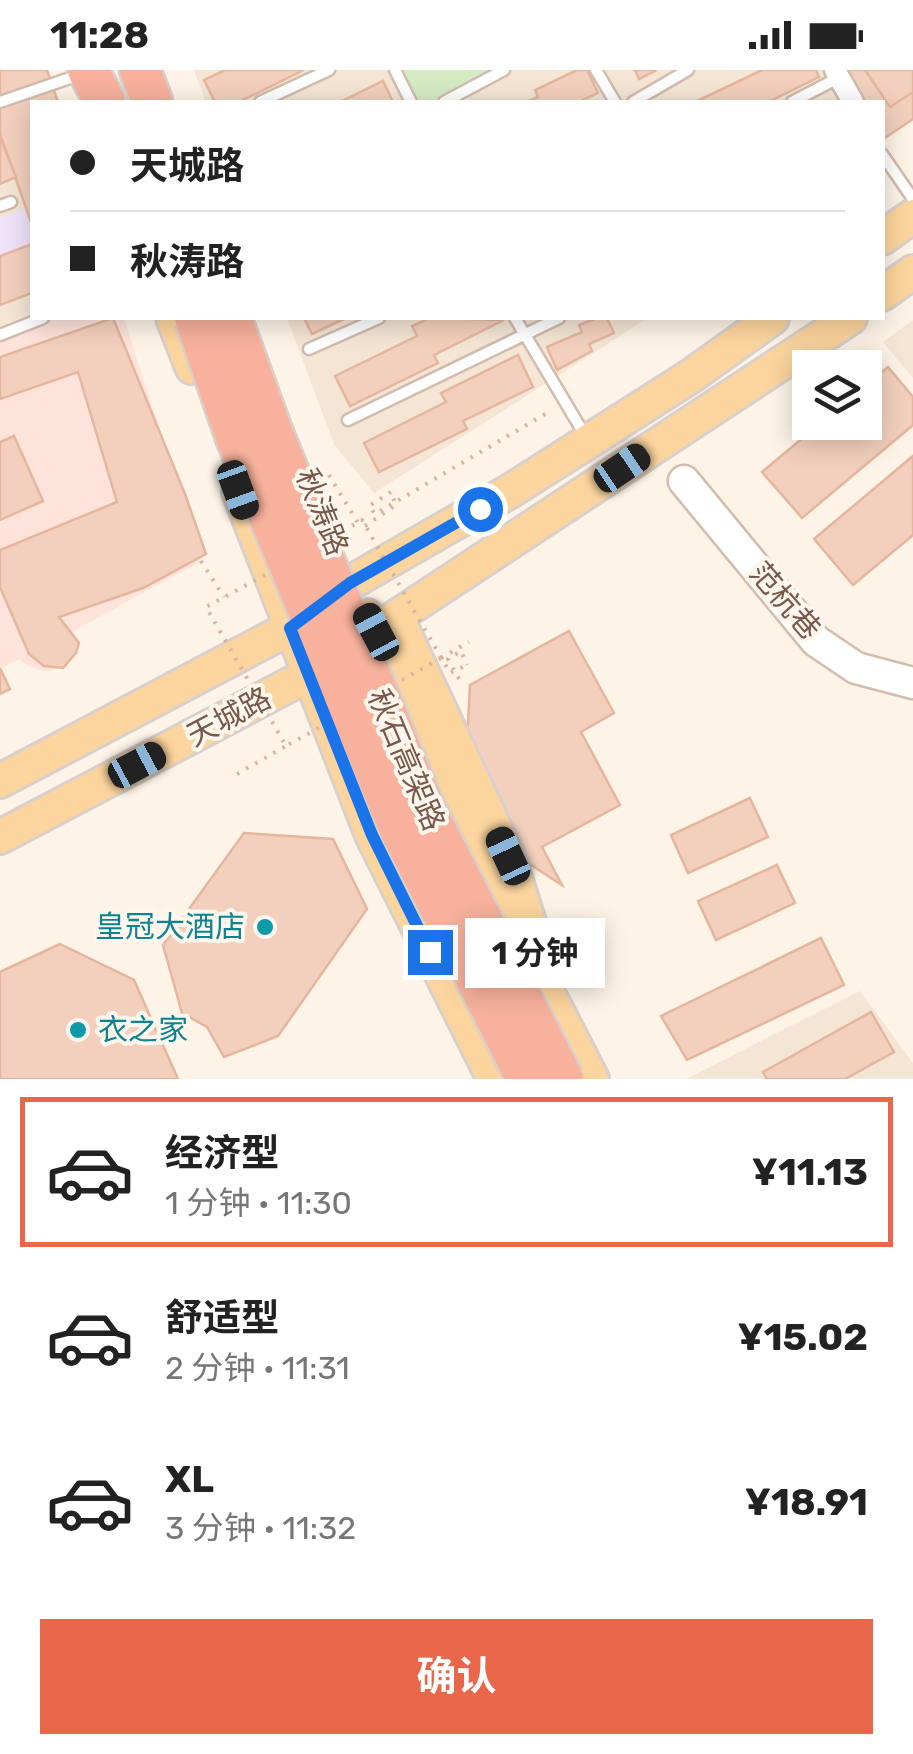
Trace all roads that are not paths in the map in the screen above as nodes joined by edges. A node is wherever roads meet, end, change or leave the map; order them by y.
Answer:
1 (140, 70) edge
2 (153, 70) edge
3 (329, 70) edge
4 (395, 70) edge
5 (504, 70) edge
6 (596, 70) edge
7 (688, 70) edge
8 (837, 74) edge
9 (94, 81) edge
10 (116, 100) edge
11 (151, 100) edge
12 (163, 100) edge
13 (264, 100) edge
14 (410, 100) edge
15 (448, 100) edge
16 (614, 100) edge
17 (636, 100) edge
18 (795, 100) edge
19 (853, 100) edge
20 (0, 102) edge
21 (885, 158) edge
22 (913, 199) edge
23 (913, 216) edge
24 (885, 236) edge
25 (913, 272) edge
26 (885, 292) edge
27 (38, 320) edge
28 (174, 320) edge
29 (197, 320) edge
30 (232, 320) edge
31 (248, 320) edge
32 (374, 320) edge
33 (517, 320) edge
34 (554, 320) edge
35 (768, 320) edge
36 (847, 320) edge
37 (525, 335) junction
38 (0, 336) edge
39 (309, 349) dead end
40 (348, 420) dead end
41 (588, 442) junction
42 (684, 481) dead end
43 (350, 583) junction
44 (386, 625) junction
45 (290, 628) junction
46 (308, 675) junction
47 (913, 683) edge
48 (0, 781) edge
49 (0, 837) edge
50 (494, 1079) edge
51 (527, 1079) edge
52 (563, 1079) edge
53 (592, 1079) edge

1 - 11 highway
2 - 12 highway
3 - 13 lane
4 - 14 lane
5 - 15 lane
6 - 16 lane
7 - 17 lane
8 - 18 lane
8 - 19 street
9 - 10 highway
9 - 20 lane
21 - 22 lane
23 - 24 main road
25 - 26 main road
27 - 38 lane
28 - 45 main road
29 - 51 highway, 秋石高架路, bridge
30 - 52 highway, 秋石高架路, bridge
31 - 43 main road, 秋涛路
32 - 39 lane
33 - 37 lane
34 - 37 lane
35 - 41 main road, 天城路
36 - 44 main road, 天城路
37 - 40 lane
37 - 41 lane
41 - 43 main road, 天城路
42 - 47 street, 范杭巷
43 - 44 main road, 秋涛路
43 - 45 main road, 天城路
44 - 46 main road, 天城路
44 - 53 main road, 秋涛路
45 - 46 main road
45 - 48 main road, 天城路
46 - 49 main road, 天城路
46 - 50 main road

